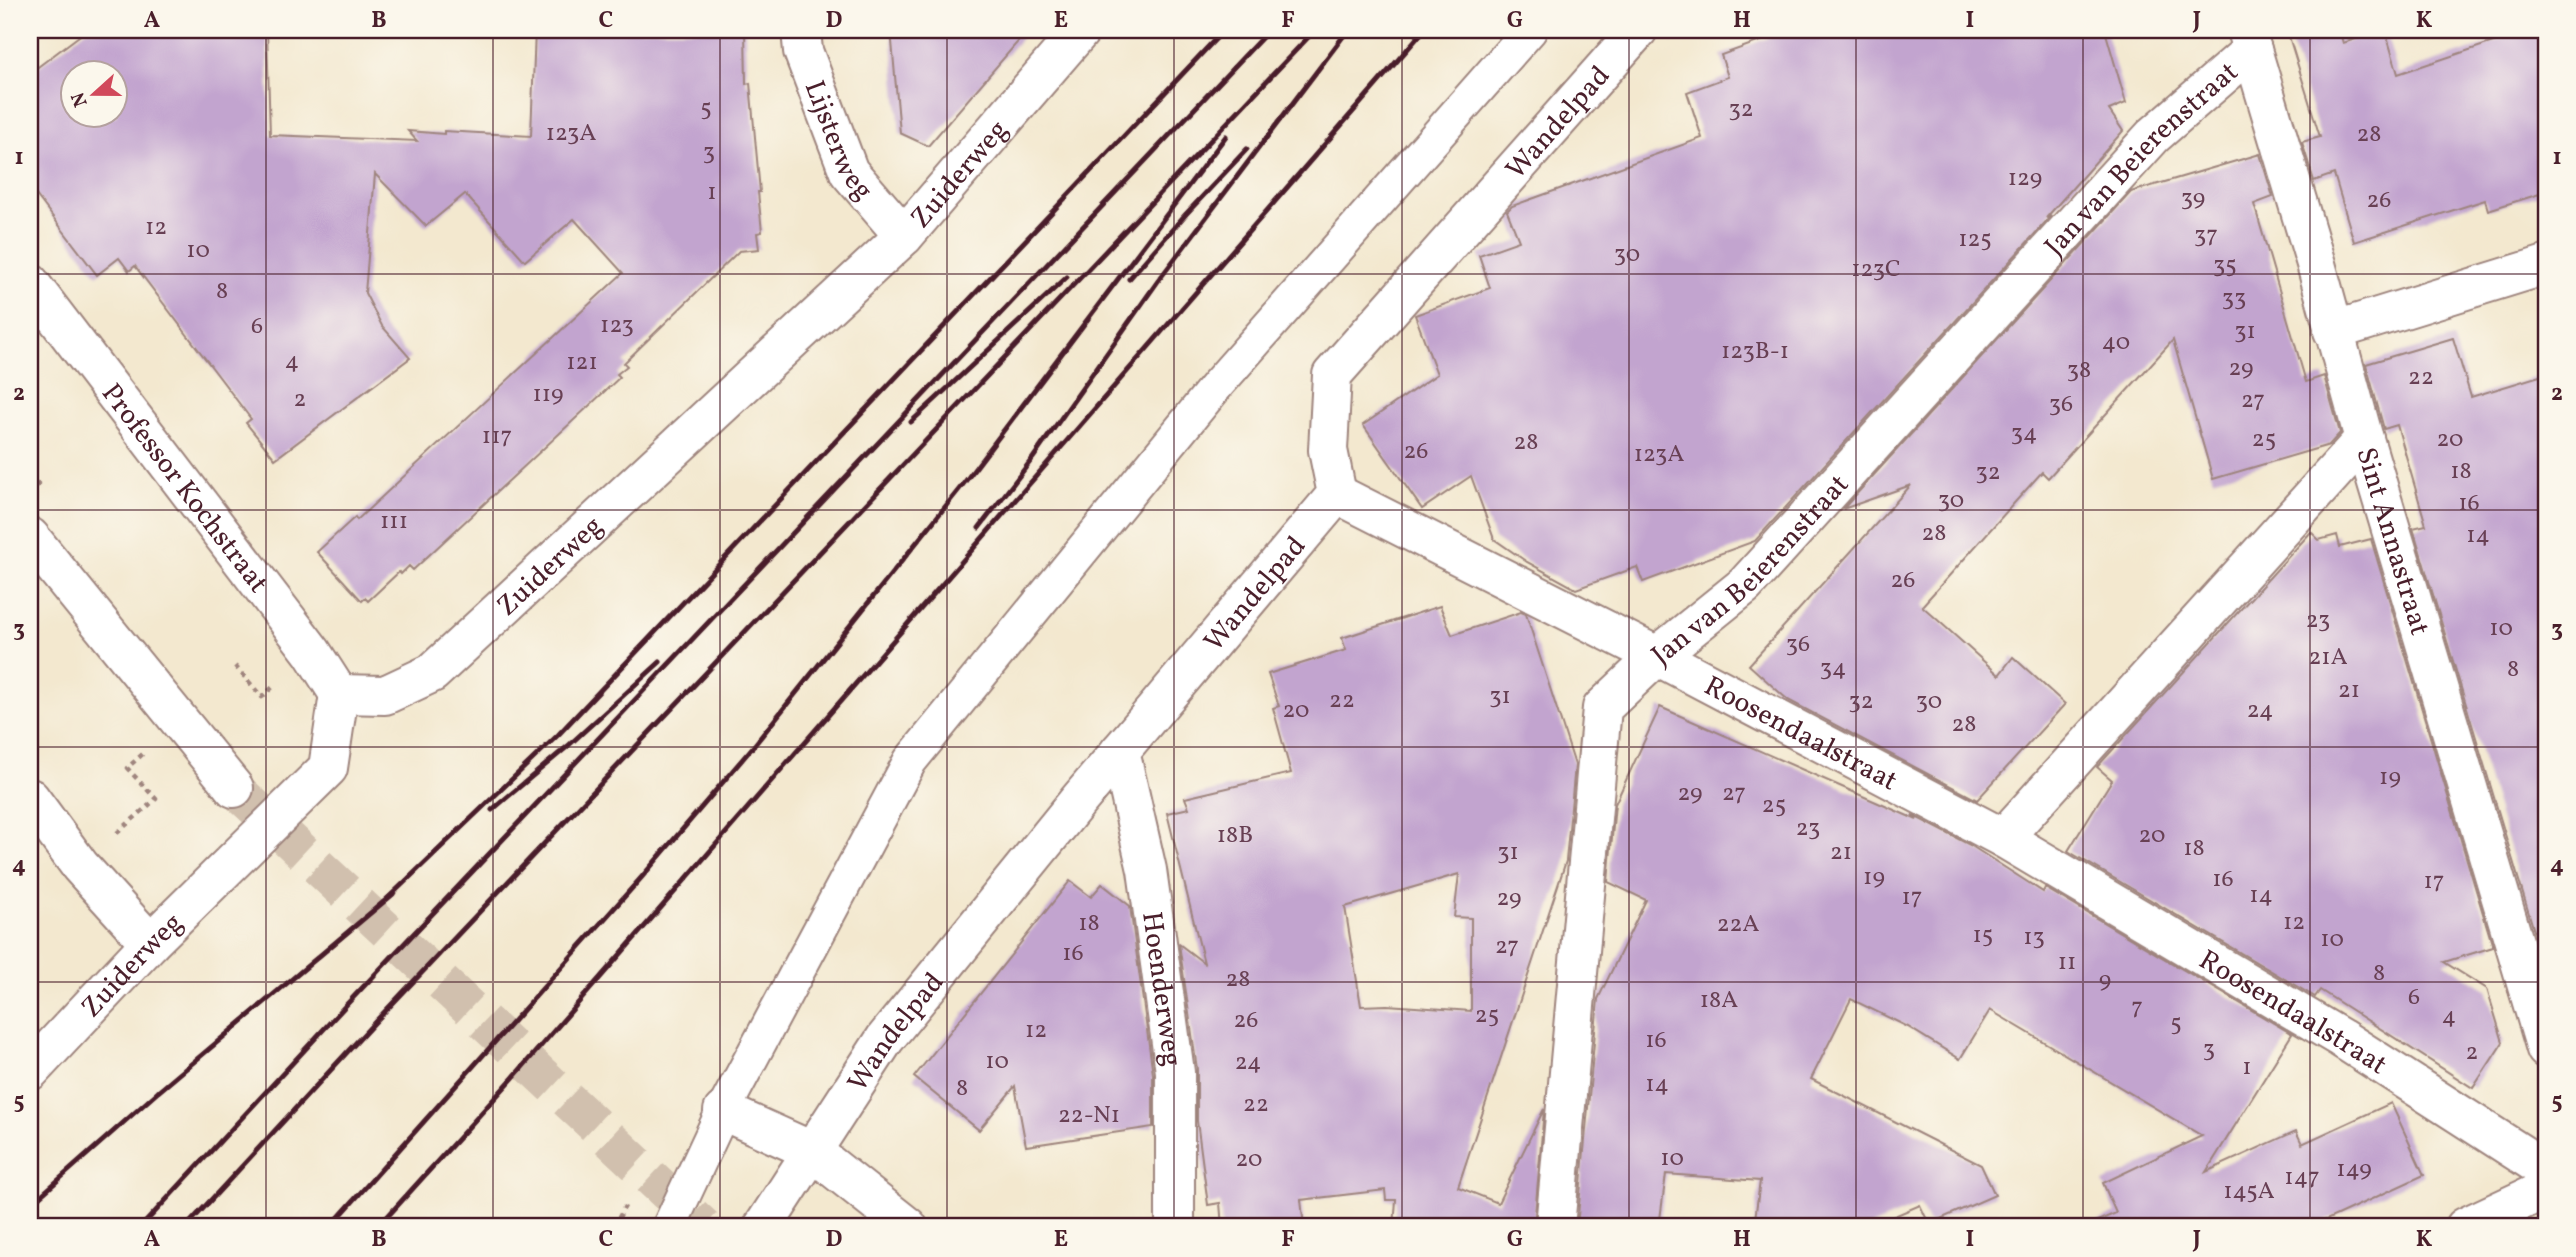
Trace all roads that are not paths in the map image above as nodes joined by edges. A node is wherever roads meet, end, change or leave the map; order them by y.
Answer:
1 (801, 30) edge
2 (1081, 30) edge
3 (1530, 30) edge
4 (1638, 30) edge
5 (2249, 40) edge
6 (904, 236) junction
7 (2546, 265) edge
8 (30, 284) edge
9 (2333, 331) junction
10 (2364, 439) junction
11 (1337, 494) junction
12 (30, 537) edge
13 (1657, 656) junction
14 (339, 694) junction
15 (1120, 751) junction
16 (234, 788) tunnel mouth
17 (30, 798) edge
18 (2003, 838) junction
19 (150, 943) junction
20 (2546, 1049) edge
21 (30, 1071) edge
22 (723, 1111) junction
23 (812, 1150) junction
24 (2546, 1170) edge
25 (2546, 1189) edge
26 (669, 1227) edge
27 (762, 1227) edge
28 (908, 1227) edge
29 (1175, 1227) edge
30 (1555, 1227) edge
31 (2465, 1227) edge

1 - 6 street, Lijsterweg
2 - 6 street, Zuiderweg
3 - 22 lane
4 - 11 street, Wandelpad
5 - 9 street, Sint Annastraat
5 - 13 street, Jan van Beierenstraat
6 - 14 street, Zuiderweg
7 - 9 street
8 - 14 street, Professor Kochstraat
9 - 10 street, Sint Annastraat
10 - 18 street
10 - 20 street, Sint Annastraat
11 - 13 street, Roosendaalstraat
11 - 15 street, Wandelpad
12 - 16 street
13 - 18 street, Roosendaalstraat
13 - 30 street, Jan van Beierenstraat
14 - 19 street, Zuiderweg
15 - 23 street, Wandelpad
15 - 29 street, Hoenderweg
17 - 19 street
18 - 24 street, Roosendaalstraat
19 - 21 street, Zuiderweg
22 - 23 street
22 - 26 lane
23 - 27 street, Wandelpad
23 - 28 street
25 - 31 street

